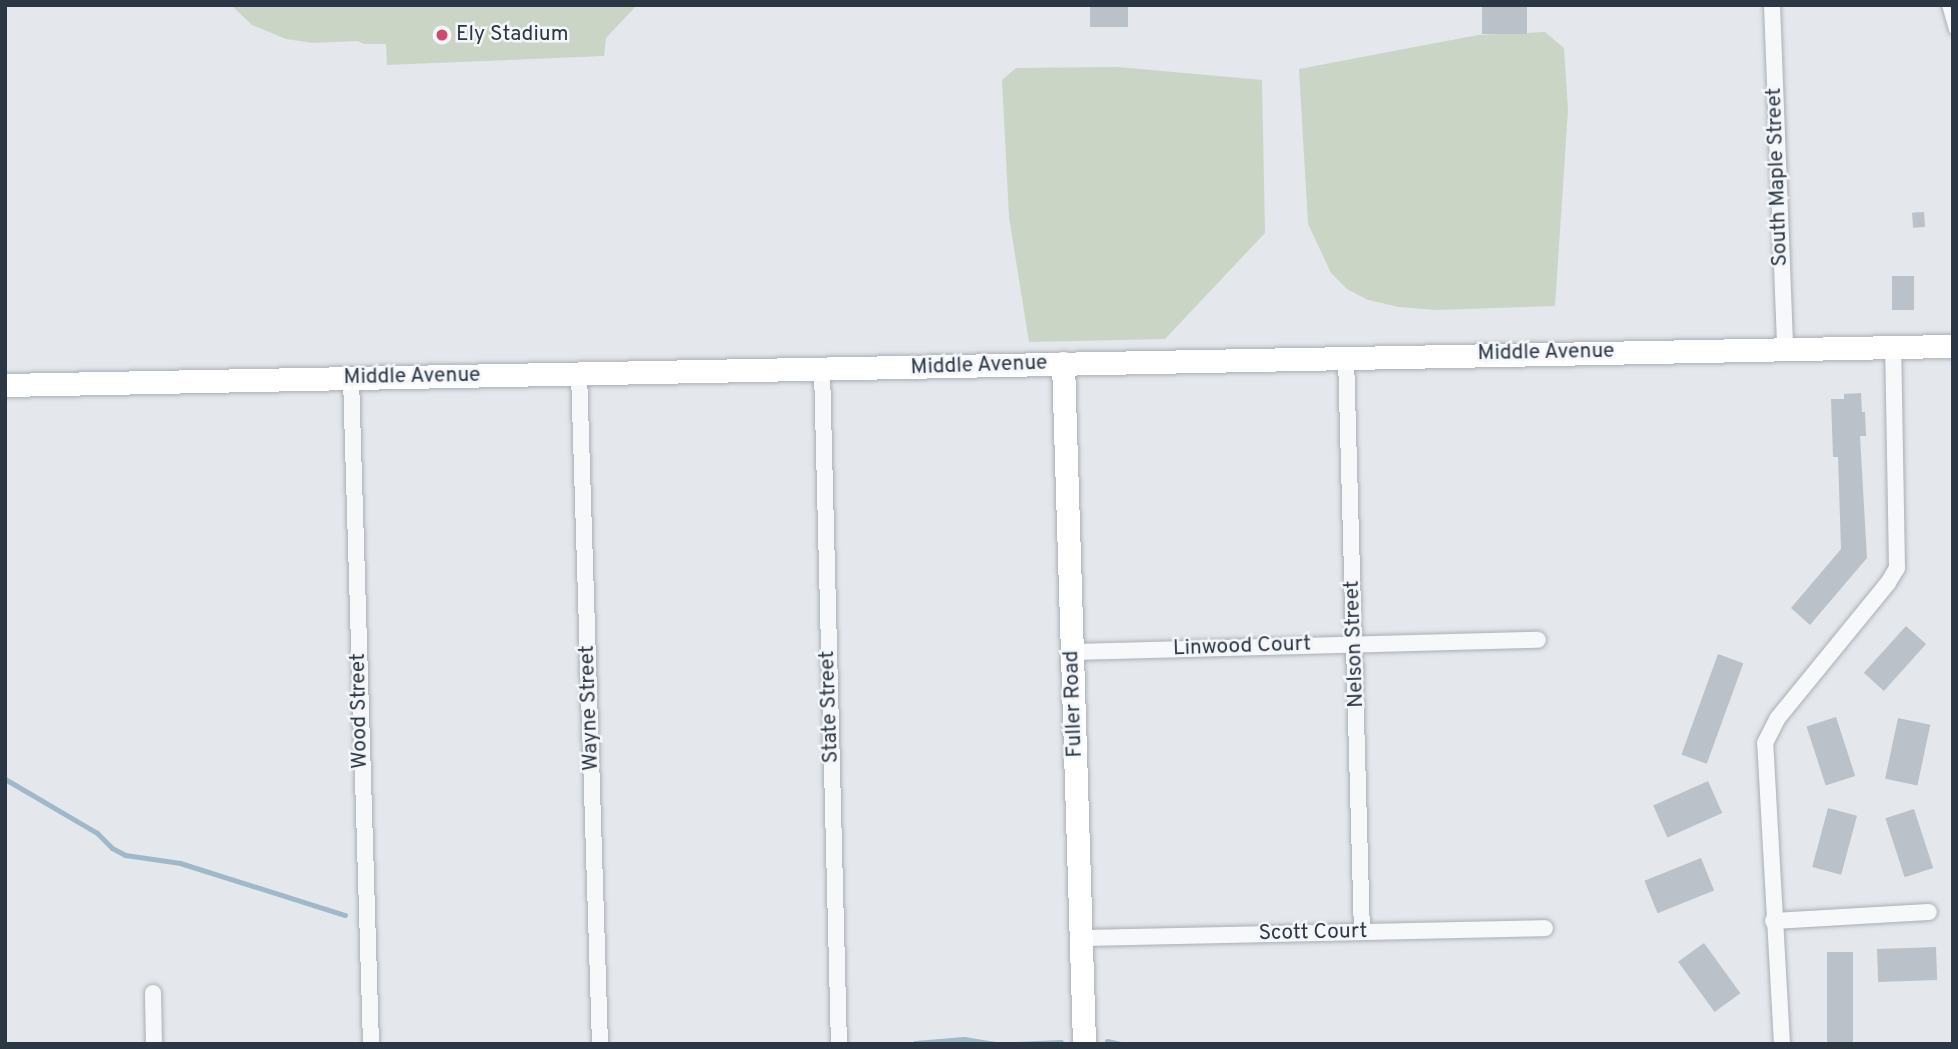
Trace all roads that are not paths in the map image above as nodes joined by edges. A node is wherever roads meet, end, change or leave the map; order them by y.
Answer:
1 (1772, 5) edge
2 (1945, 5) edge
3 (1953, 30) edge
4 (1953, 346) edge
5 (1893, 347) junction
6 (1785, 349) junction
7 (1346, 357) junction
8 (1063, 363) junction
9 (822, 370) junction
10 (579, 373) junction
11 (351, 378) junction
12 (5, 385) edge
13 (1538, 640) dead end
14 (1355, 644) junction
15 (1073, 652) junction
16 (1930, 912) dead end
17 (1773, 921) junction
18 (1545, 928) dead end
19 (1362, 932) junction
20 (1081, 938) junction
21 (153, 993) dead end
22 (154, 1044) edge
23 (371, 1044) edge
24 (600, 1044) edge
25 (839, 1044) edge
26 (1084, 1044) edge
27 (1782, 1044) edge

1 - 6 street, South Maple Street
2 - 3 lane
4 - 5 street, Middle Avenue
5 - 6 street, Middle Avenue
5 - 17 street
6 - 7 street, Middle Avenue
7 - 8 street, Middle Avenue
7 - 14 street, Nelson Street
8 - 9 street, Middle Avenue
8 - 15 street, Fuller Road
9 - 10 street, Middle Avenue
9 - 25 street, State Street
10 - 11 street, Middle Avenue
10 - 24 street, Wayne Street
11 - 12 street, Middle Avenue
11 - 23 street, Wood Street
13 - 14 street, Linwood Court
14 - 15 street, Linwood Court
14 - 19 street, Nelson Street
15 - 20 street, Fuller Road
16 - 17 street
17 - 27 street
18 - 19 street, Scott Court
19 - 20 street, Scott Court
20 - 26 street, Fuller Road
21 - 22 street

